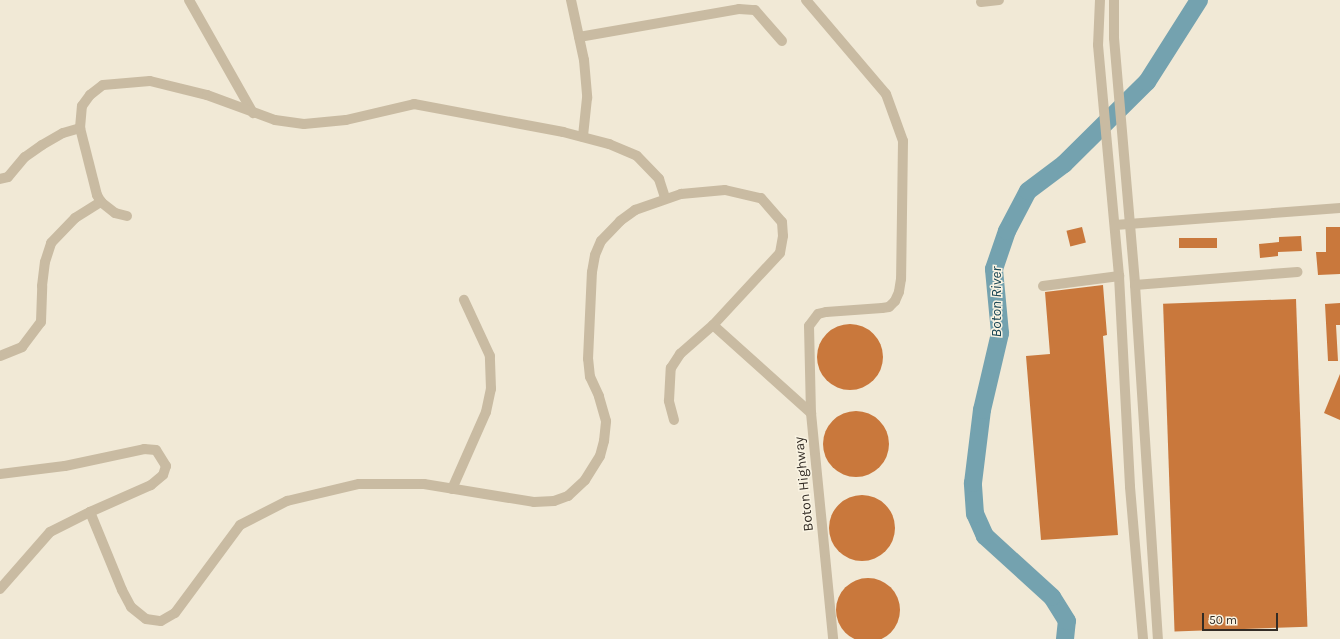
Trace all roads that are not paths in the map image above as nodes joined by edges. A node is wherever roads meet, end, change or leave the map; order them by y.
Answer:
1 (189, 0) edge
2 (571, 0) edge
3 (806, 0) edge
4 (999, 0) edge
5 (1100, 0) edge
6 (1114, 0) edge
7 (981, 2) dead end
8 (579, 37) junction
9 (782, 41) dead end
10 (253, 112) junction
11 (80, 128) junction
12 (583, 137) junction
13 (0, 179) edge
14 (665, 198) junction
15 (101, 202) junction
16 (1340, 208) edge
17 (126, 216) dead end
18 (1115, 225) junction
19 (1130, 225) junction
20 (1297, 272) dead end
21 (1119, 276) junction
22 (1135, 285) junction
23 (1044, 286) dead end
24 (464, 300) dead end
25 (713, 325) junction
26 (0, 356) edge
27 (811, 413) junction
28 (674, 420) dead end
29 (0, 474) edge
30 (452, 489) junction
31 (90, 512) junction
32 (0, 589) edge
33 (833, 639) edge
34 (1143, 639) edge
35 (1158, 639) edge

1 - 10 street
2 - 8 street
3 - 27 street, Boton Highway
4 - 7 street
5 - 18 street
6 - 19 street
8 - 9 street
8 - 12 street
10 - 11 street
10 - 12 street
11 - 13 street
11 - 15 street
12 - 14 street
14 - 25 street
14 - 30 street
15 - 17 street
15 - 26 street
16 - 19 street
18 - 19 street
18 - 21 street
19 - 22 street
20 - 22 street
21 - 23 street
21 - 34 street
22 - 35 street
24 - 30 street
25 - 27 street
25 - 28 street
27 - 33 street, Boton Highway
29 - 31 street
30 - 31 street
31 - 32 street

